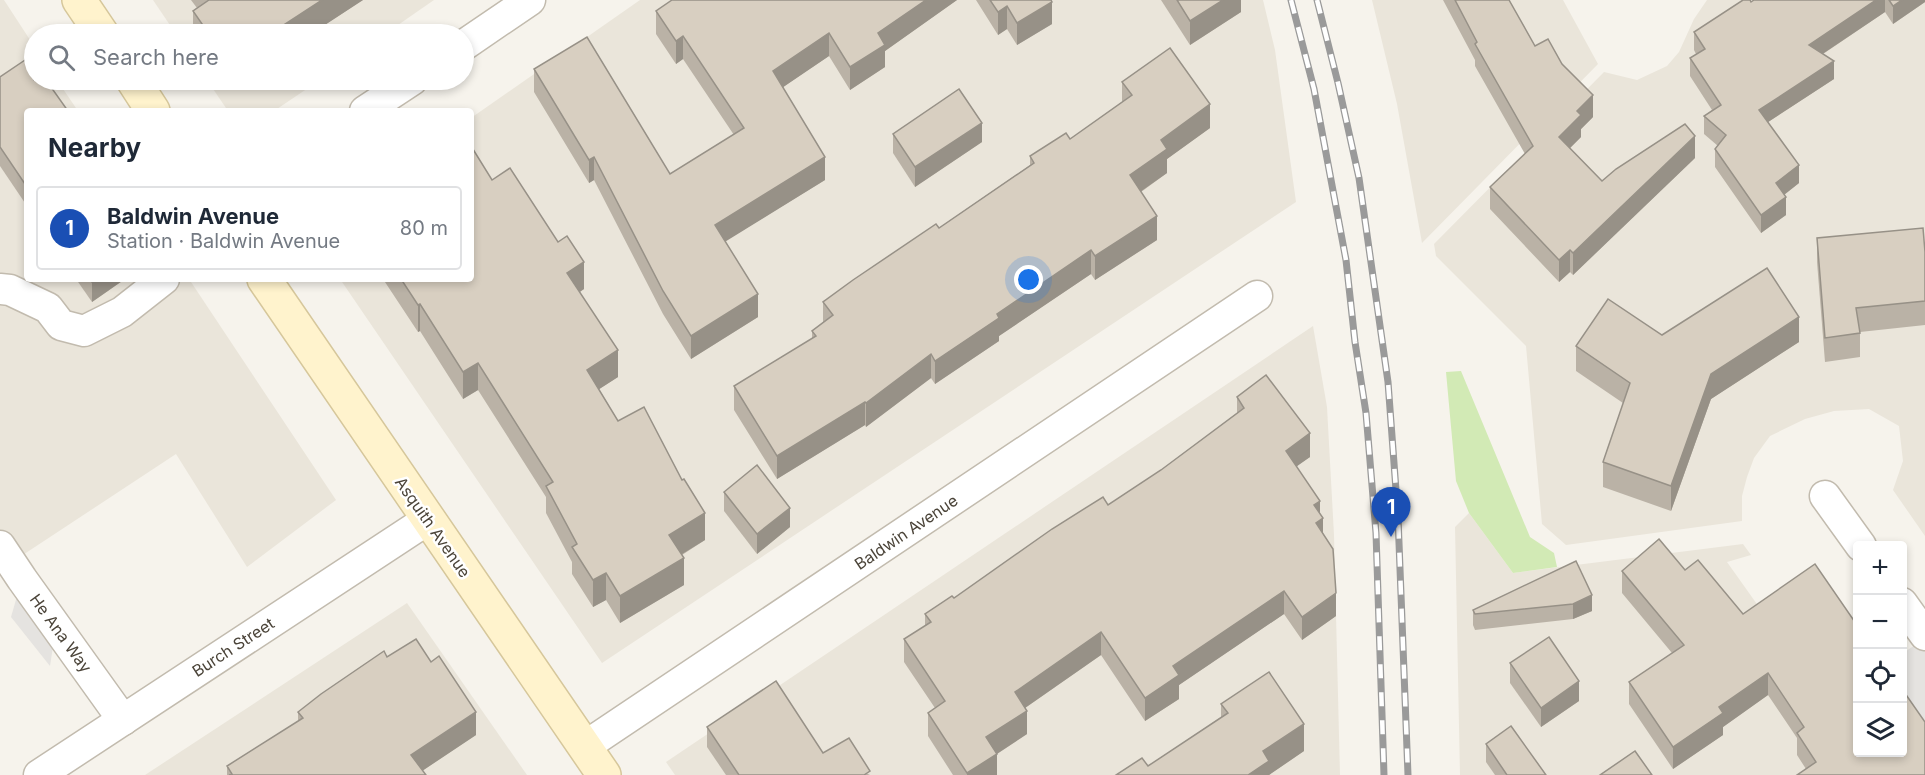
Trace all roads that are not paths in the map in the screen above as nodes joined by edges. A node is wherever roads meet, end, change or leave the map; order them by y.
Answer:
1 (79, 0) edge
2 (530, 0) edge
3 (95, 24) edge
4 (474, 38) edge
5 (139, 90) edge
6 (397, 90) edge
7 (151, 108) edge
8 (370, 108) edge
9 (160, 282) edge
10 (266, 282) edge
11 (0, 289) edge
12 (1257, 296) dead end
13 (1825, 496) dead end
14 (428, 520) junction
15 (1857, 541) edge
16 (0, 546) edge
17 (1907, 610) edge
18 (1925, 634) edge
19 (123, 720) junction
20 (584, 747) junction
21 (39, 775) edge
22 (604, 775) edge

1 - 3 street
2 - 4 street
5 - 7 street
6 - 8 street
9 - 11 street
10 - 14 street, Asquith Avenue
12 - 20 street, Baldwin Avenue
13 - 15 street
14 - 19 street, Burch Street
14 - 20 street, Asquith Avenue
16 - 19 street, He Ana Way
17 - 18 street
19 - 21 street, Burch Street
20 - 22 street, Asquith Avenue

